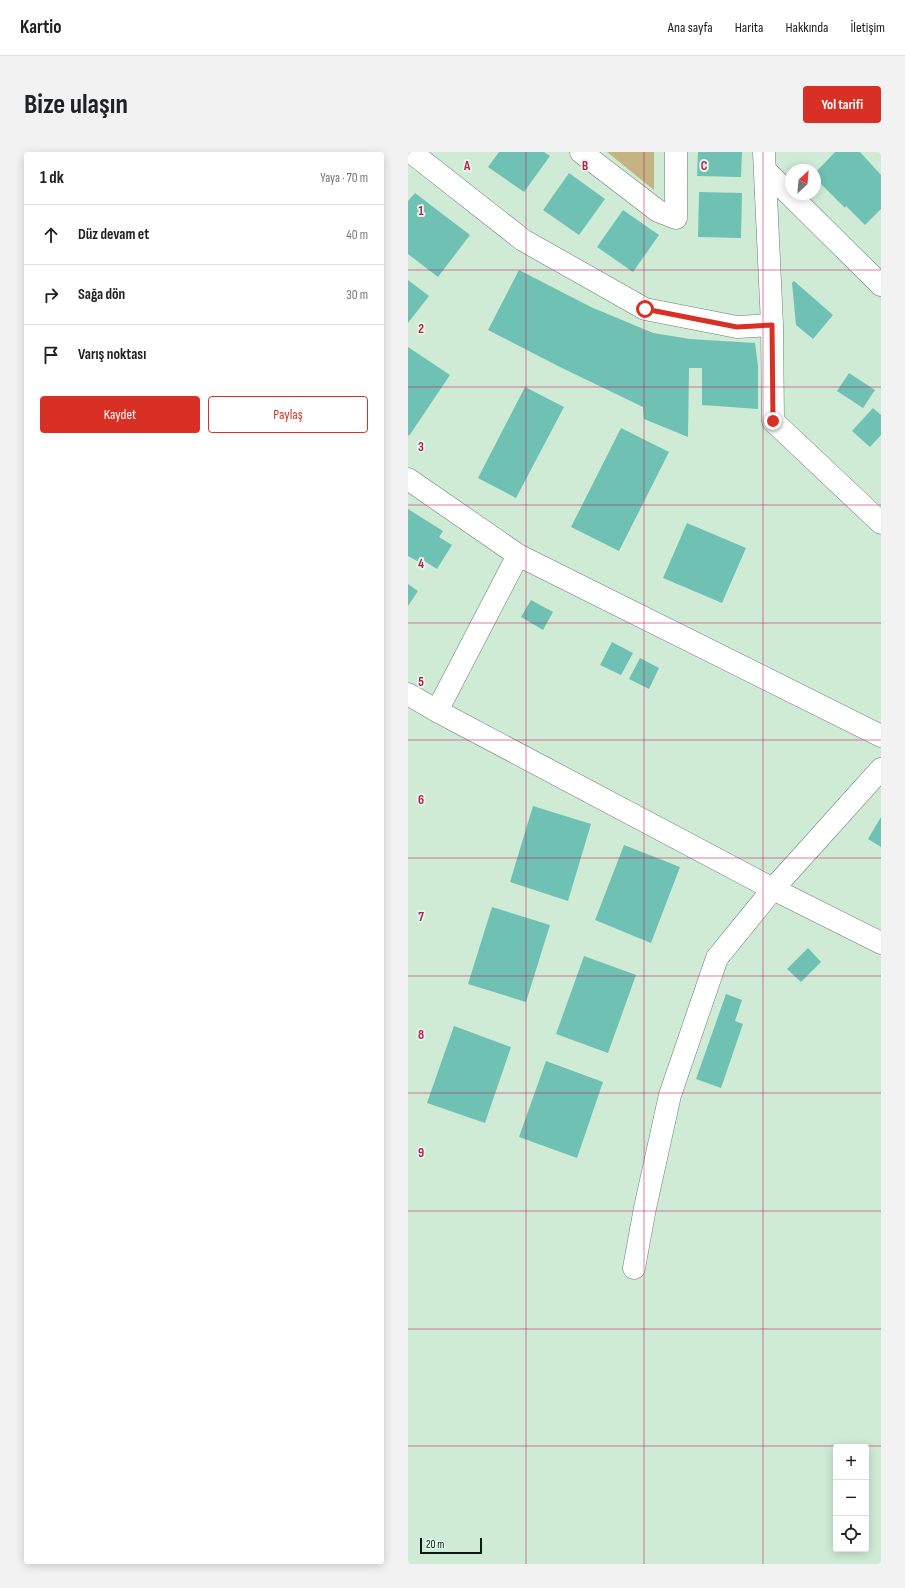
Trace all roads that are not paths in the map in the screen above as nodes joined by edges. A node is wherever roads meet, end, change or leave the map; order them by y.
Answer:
1 (411, 152) edge
2 (581, 152) edge
3 (676, 152) edge
4 (765, 161) edge
5 (881, 285) edge
6 (772, 325) junction
7 (408, 479) edge
8 (881, 523) edge
9 (518, 555) junction
10 (408, 694) edge
11 (437, 711) junction
12 (881, 736) edge
13 (881, 769) edge
14 (773, 889) junction
15 (881, 943) edge
16 (634, 1268) dead end

1 - 6 street
2 - 3 street
4 - 5 street
4 - 6 street
6 - 8 street
7 - 9 street
9 - 11 street
9 - 12 street
10 - 11 street
11 - 14 street
13 - 14 street
14 - 15 street
14 - 16 street

